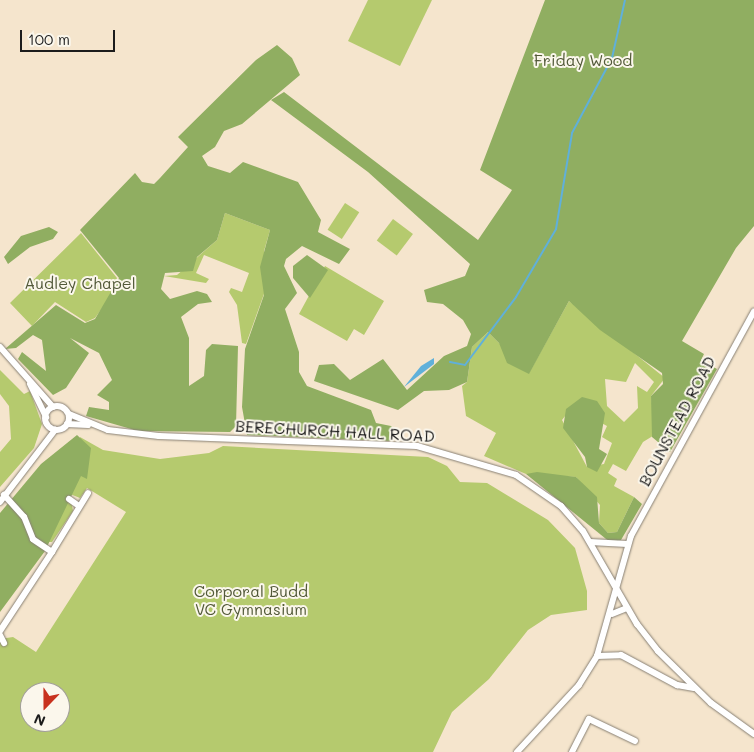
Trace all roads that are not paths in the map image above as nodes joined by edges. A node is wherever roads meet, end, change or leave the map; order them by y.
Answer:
1 (754, 311) edge
2 (0, 348) edge
3 (29, 380) junction
4 (53, 407) junction
5 (69, 414) junction
6 (46, 417) junction
7 (67, 424) junction
8 (92, 425) junction
9 (54, 430) junction
10 (88, 493) dead end
11 (4, 495) junction
12 (69, 499) dead end
13 (0, 502) edge
14 (79, 506) junction
15 (590, 542) junction
16 (627, 544) junction
17 (52, 552) junction
18 (616, 590) junction
19 (627, 608) junction
20 (612, 614) junction
21 (0, 631) edge
22 (0, 636) edge
23 (4, 643) dead end
24 (598, 656) junction
25 (694, 688) junction
26 (754, 734) edge
27 (635, 741) dead end
28 (517, 752) edge
29 (572, 752) edge

1 - 16 street, BOUNSTEAD ROAD
2 - 3 street
3 - 4 street
3 - 6 street
4 - 5 street, BERECHURCH HALL ROAD
4 - 6 street
5 - 7 street
5 - 8 street, BERECHURCH HALL ROAD
6 - 9 street
7 - 8 street, BERECHURCH HALL ROAD
7 - 9 street
8 - 15 street, BERECHURCH HALL ROAD
9 - 11 street
10 - 14 street
11 - 13 street
11 - 17 street
12 - 14 street
14 - 17 street
15 - 16 street
15 - 18 street, BERECHURCH HALL ROAD
16 - 18 street, BOUNSTEAD ROAD
17 - 21 street
18 - 19 street, BERECHURCH HALL ROAD
18 - 20 street, BOUNSTEAD ROAD
19 - 20 street
19 - 25 street, BERECHURCH HALL ROAD
20 - 24 street, BOUNSTEAD ROAD
22 - 23 street
24 - 25 street
24 - 28 street, BOUNSTEAD ROAD
25 - 26 street, BERECHURCH HALL ROAD
27 - 29 street

